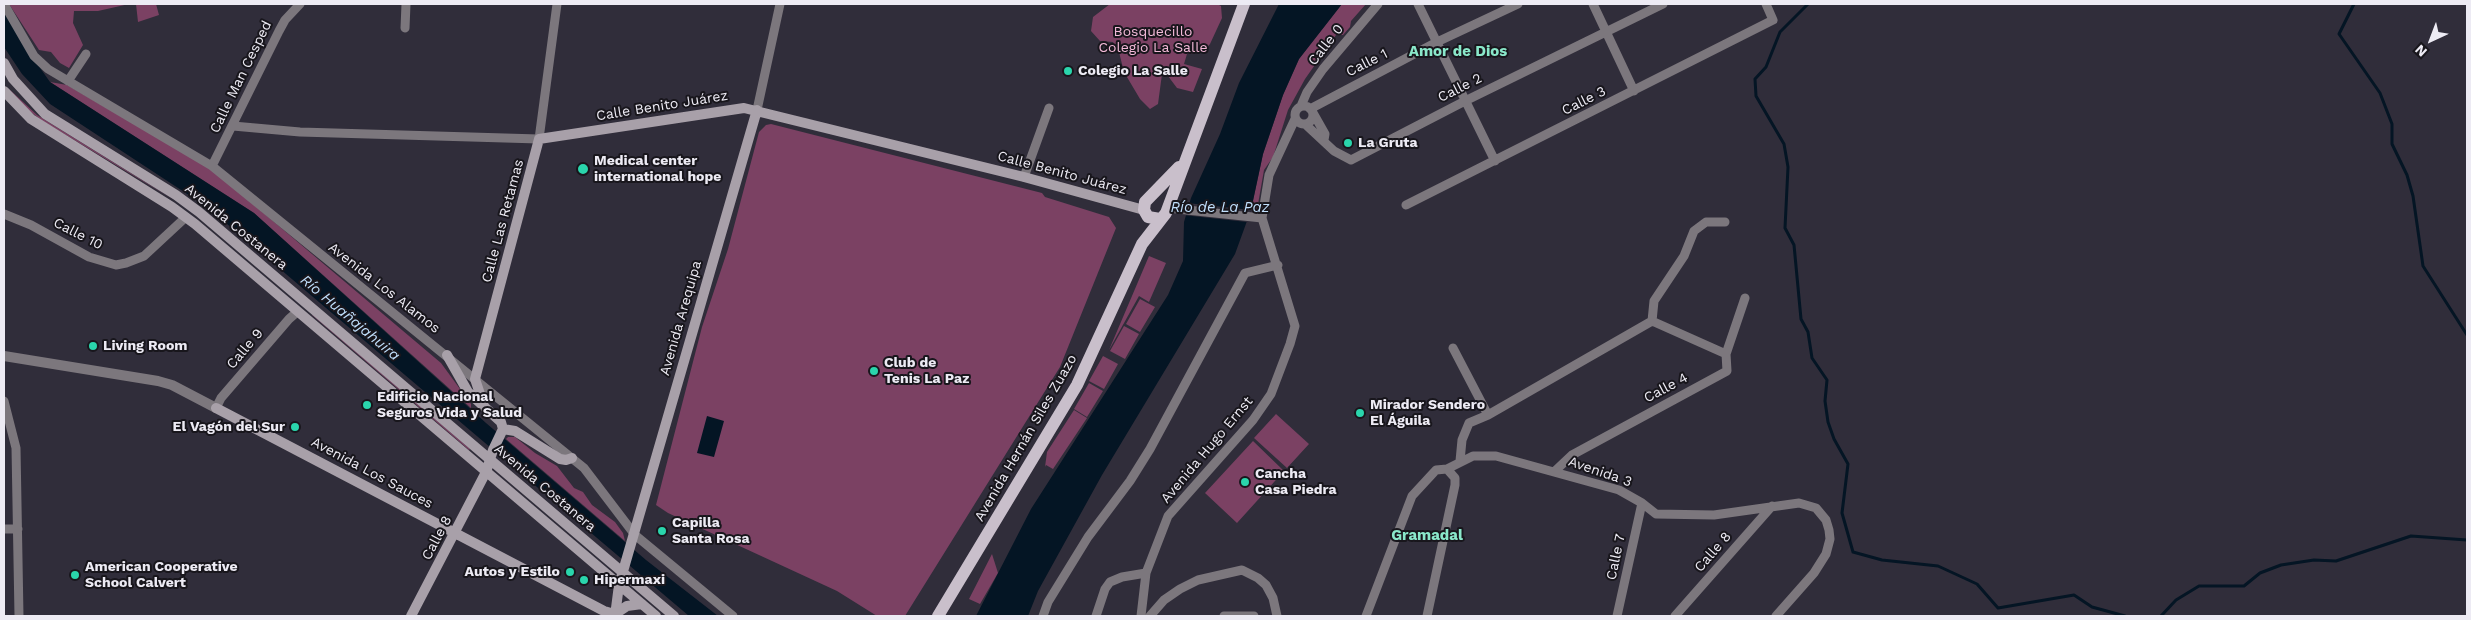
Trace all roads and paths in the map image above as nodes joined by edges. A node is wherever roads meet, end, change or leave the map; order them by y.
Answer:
1 (4, 4) edge
2 (300, 4) edge
3 (406, 4) edge
4 (557, 4) edge
5 (780, 4) edge
6 (1244, 4) edge
7 (1378, 4) edge
8 (1418, 4) edge
9 (1518, 4) edge
10 (1593, 4) edge
11 (1663, 4) edge
12 (1766, 4) edge
13 (405, 28) dead end
14 (1606, 32) junction
15 (1437, 42) junction
16 (86, 54) dead end
17 (4, 63) edge
18 (4, 75) edge
19 (68, 81) junction
20 (1634, 90) junction
21 (4, 91) edge
22 (1466, 101) junction
23 (1049, 108) dead end
24 (1308, 109) junction
25 (757, 110) junction
26 (46, 114) junction
27 (1301, 123) junction
28 (233, 126) junction
29 (539, 139) junction
30 (1324, 140) junction
31 (1186, 158) junction
32 (1495, 161) junction
33 (212, 166) junction
34 (1024, 177) junction
35 (1150, 197) junction
36 (1406, 205) dead end
37 (1173, 208) junction
38 (1144, 212) junction
39 (4, 214) edge
40 (186, 216) junction
41 (1160, 218) junction
42 (1262, 218) junction
43 (1725, 222) dead end
44 (1142, 244) junction
45 (1278, 264) junction
46 (1745, 298) dead end
47 (297, 312) junction
48 (1652, 321) junction
49 (1453, 348) dead end
50 (1726, 354) junction
51 (446, 355) junction
52 (4, 356) edge
53 (474, 379) junction
54 (4, 406) edge
55 (484, 406) junction
56 (216, 408) junction
57 (1488, 416) junction
58 (502, 432) junction
59 (492, 454) junction
60 (572, 458) junction
61 (1460, 461) junction
62 (1447, 469) junction
63 (1556, 471) junction
64 (486, 472) junction
65 (1642, 503) junction
66 (1772, 506) junction
67 (4, 529) edge
68 (18, 529) junction
69 (456, 533) junction
70 (635, 535) junction
71 (626, 569) junction
72 (1146, 573) junction
73 (619, 585) junction
74 (642, 604) junction
75 (604, 614) edge
76 (615, 615) edge
77 (19, 616) edge
78 (411, 616) edge
79 (656, 616) edge
80 (674, 616) edge
81 (733, 616) edge
82 (938, 616) edge
83 (1043, 616) edge
84 (1096, 616) edge
85 (1141, 616) edge
86 (1150, 616) edge
87 (1224, 616) edge
88 (1254, 616) edge
89 (1277, 616) edge
90 (1366, 616) edge
91 (1427, 616) edge
92 (1617, 616) edge
93 (1675, 616) edge
94 (1776, 616) edge

1 - 19 street, Avenida Los Alamos
2 - 28 street, Calle Man Cesped
3 - 13 street
4 - 29 street, Calle Las Retamas
5 - 25 street
6 - 31 main road
7 - 24 street, Calle 0
8 - 15 street
9 - 15 street, Calle 1
10 - 14 street
11 - 14 street, Calle 2
12 - 20 street, Calle 3
14 - 20 street
14 - 22 street, Calle 2
15 - 22 street
15 - 24 street, Calle 1
16 - 19 street
17 - 26 main road, Avenida Costanera
18 - 26 main road
19 - 33 street, Avenida Los Alamos
20 - 32 street, Calle 3
21 - 40 main road, Avenida Costanera
22 - 30 street, Calle 2
22 - 32 street
23 - 34 street
24 - 27 street
24 - 27 street
24 - 30 street
25 - 29 main road, Calle Benito Juárez
25 - 34 main road, Calle Benito Juárez
25 - 70 main road, Avenida Arequipa
26 - 59 main road, Avenida Costanera
27 - 30 street
27 - 42 street
28 - 29 street, Calle Benito Juárez
28 - 33 street, Calle Man Cesped
29 - 53 main road, Calle Las Retamas
31 - 35 main road
31 - 37 main road
32 - 36 street, Calle 3
33 - 51 street, Avenida Los Alamos
34 - 38 main road, Calle Benito Juárez
35 - 37 main road
35 - 38 main road
37 - 41 main road
37 - 42 street
38 - 41 main road
38 - 44 main road, Avenida Hernán Siles Zuazo
39 - 40 street, Calle 10
40 - 47 main road, Avenida Costanera
41 - 44 main road, Avenida Hernán Siles Zuazo
42 - 45 street, Avenida Hugo Ernst
43 - 48 street
44 - 82 main road, Avenida Hernán Siles Zuazo
45 - 72 street, Avenida Hugo Ernst
45 - 83 street
46 - 50 street, Calle 4
47 - 56 street, Calle 9
47 - 64 main road, Avenida Costanera
48 - 50 street
48 - 57 street
49 - 57 street
50 - 63 street, Calle 4
51 - 53 street, Avenida Los Alamos
51 - 55 main road
52 - 56 street, Avenida Los Sauces
53 - 55 main road
53 - 60 street, Avenida Los Alamos
54 - 68 street
55 - 58 main road
56 - 69 main road, Avenida Los Sauces
57 - 61 street
58 - 59 main road, Calle 8
58 - 60 main road
59 - 64 main road, Calle 8
59 - 71 main road, Avenida Costanera
60 - 70 street, Avenida Los Alamos
61 - 62 street, Avenida 3
61 - 63 street, Avenida 3
62 - 90 street, Avenida 3
62 - 91 street
63 - 65 street, Avenida 3
64 - 69 main road, Calle 8
64 - 73 main road, Avenida Costanera
65 - 66 street, Avenida 3
65 - 92 street, Calle 7
66 - 93 street, Calle 8
66 - 94 street, Avenida 3
67 - 68 street
68 - 77 street
69 - 75 main road, Avenida Los Sauces
69 - 78 main road, Calle 8
70 - 71 main road, Avenida Arequipa
70 - 81 street, Avenida Los Alamos
71 - 73 main road
71 - 80 main road, Avenida Costanera
72 - 84 street
72 - 85 street, Avenida Hugo Ernst
73 - 74 main road, Avenida Costanera
73 - 76 main road
74 - 76 main road
74 - 79 main road, Avenida Costanera
75 - 76 main road, Avenida Los Sauces
86 - 89 street
87 - 88 street

